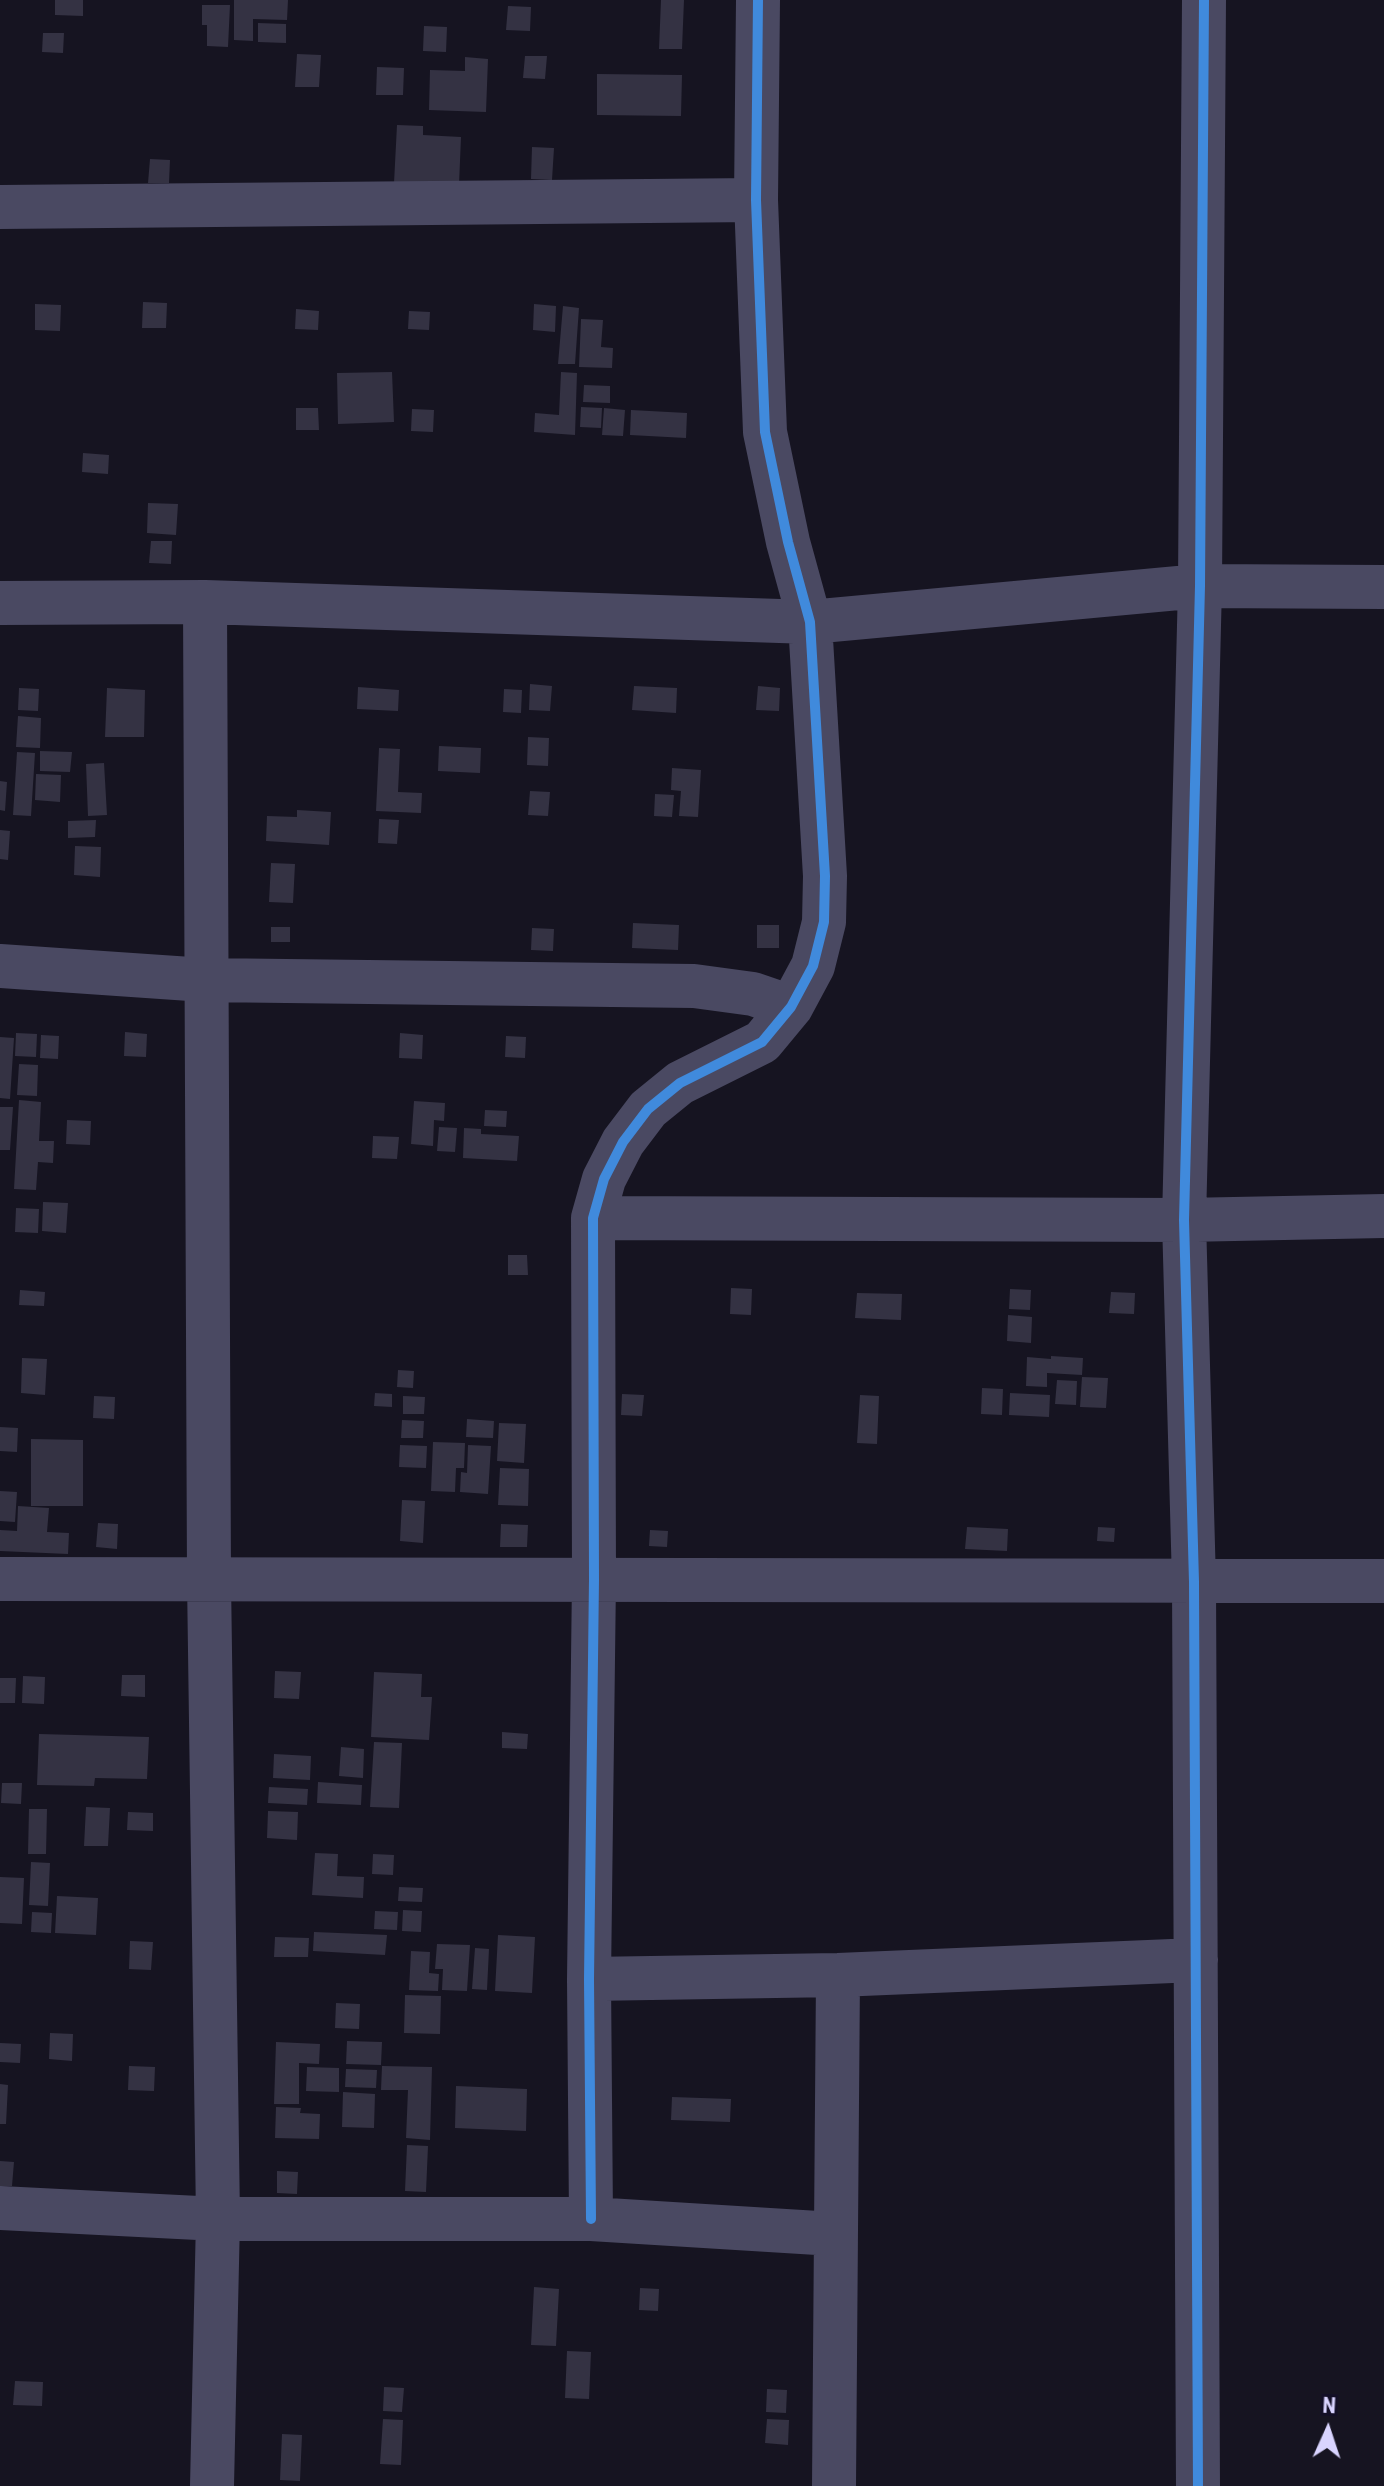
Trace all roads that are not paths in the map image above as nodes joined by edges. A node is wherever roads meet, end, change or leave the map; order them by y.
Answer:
1 (758, 0) edge
2 (1204, 0) edge
3 (756, 200) junction
4 (0, 207) edge
5 (1200, 586) junction
6 (1384, 587) edge
7 (205, 602) junction
8 (0, 603) edge
9 (810, 622) junction
10 (0, 966) edge
11 (205, 980) junction
12 (791, 1007) junction
13 (1384, 1216) edge
14 (593, 1218) junction
15 (1184, 1220) junction
16 (0, 1579) edge
17 (594, 1579) junction
18 (209, 1580) junction
19 (1384, 1581) edge
20 (1194, 1582) junction
21 (1196, 1960) junction
22 (838, 1975) junction
23 (589, 1979) junction
24 (0, 2208) edge
25 (218, 2219) junction
26 (591, 2219) junction
27 (834, 2234) junction
28 (212, 2486) edge
29 (834, 2486) edge
30 (1198, 2486) edge

1 - 3 street
2 - 5 street
3 - 4 street
3 - 9 street
5 - 6 street
5 - 9 street
5 - 15 street
7 - 8 street
7 - 9 street
7 - 11 street
9 - 12 street
10 - 11 street
11 - 12 street
11 - 18 street
12 - 14 street
13 - 15 street
14 - 15 street
14 - 17 street
15 - 20 street
16 - 18 street
17 - 18 street
17 - 20 street
17 - 23 street
18 - 25 street
19 - 20 street
20 - 21 street
21 - 22 street
21 - 30 street
22 - 23 street
22 - 27 street
23 - 26 street
24 - 25 street
25 - 26 street
25 - 28 street
26 - 27 street
27 - 29 street

